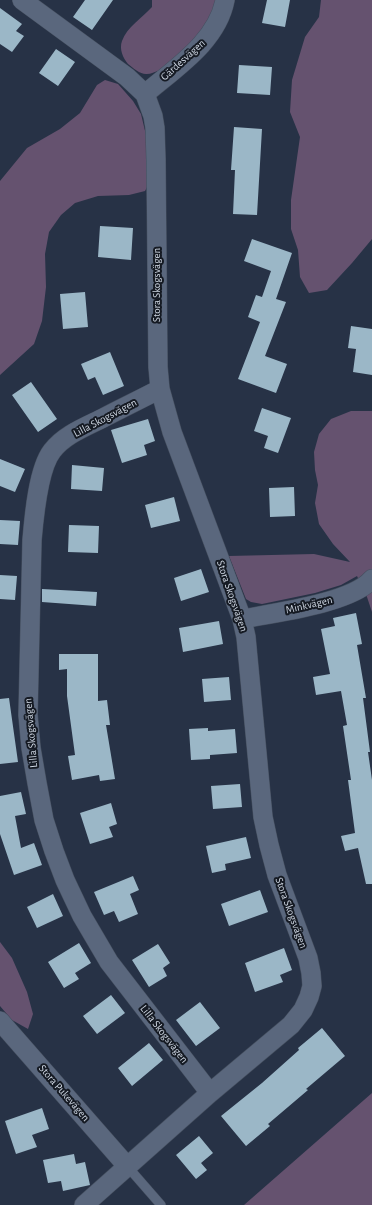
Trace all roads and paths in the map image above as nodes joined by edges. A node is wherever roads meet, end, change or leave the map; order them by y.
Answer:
1 (22, 0) edge
2 (225, 0) edge
3 (145, 94) junction
4 (160, 389) junction
5 (372, 579) edge
6 (242, 619) junction
7 (0, 1020) edge
8 (210, 1093) junction
9 (127, 1166) junction
10 (84, 1205) edge
11 (161, 1205) edge

1 - 3 street, Stora Skogsvägen
2 - 3 street, Gärdesvägen
3 - 4 street, Stora Skogsvägen
4 - 6 street, Stora Skogsvägen
4 - 8 street, Lilla Skogsvägen
5 - 6 street, Minkvägen
6 - 8 street, Stora Skogsvägen
7 - 9 street, Stora Pukevägen
8 - 9 street, Stora Skogsvägen
9 - 10 street, Stora Skogsvägen
9 - 11 lane

